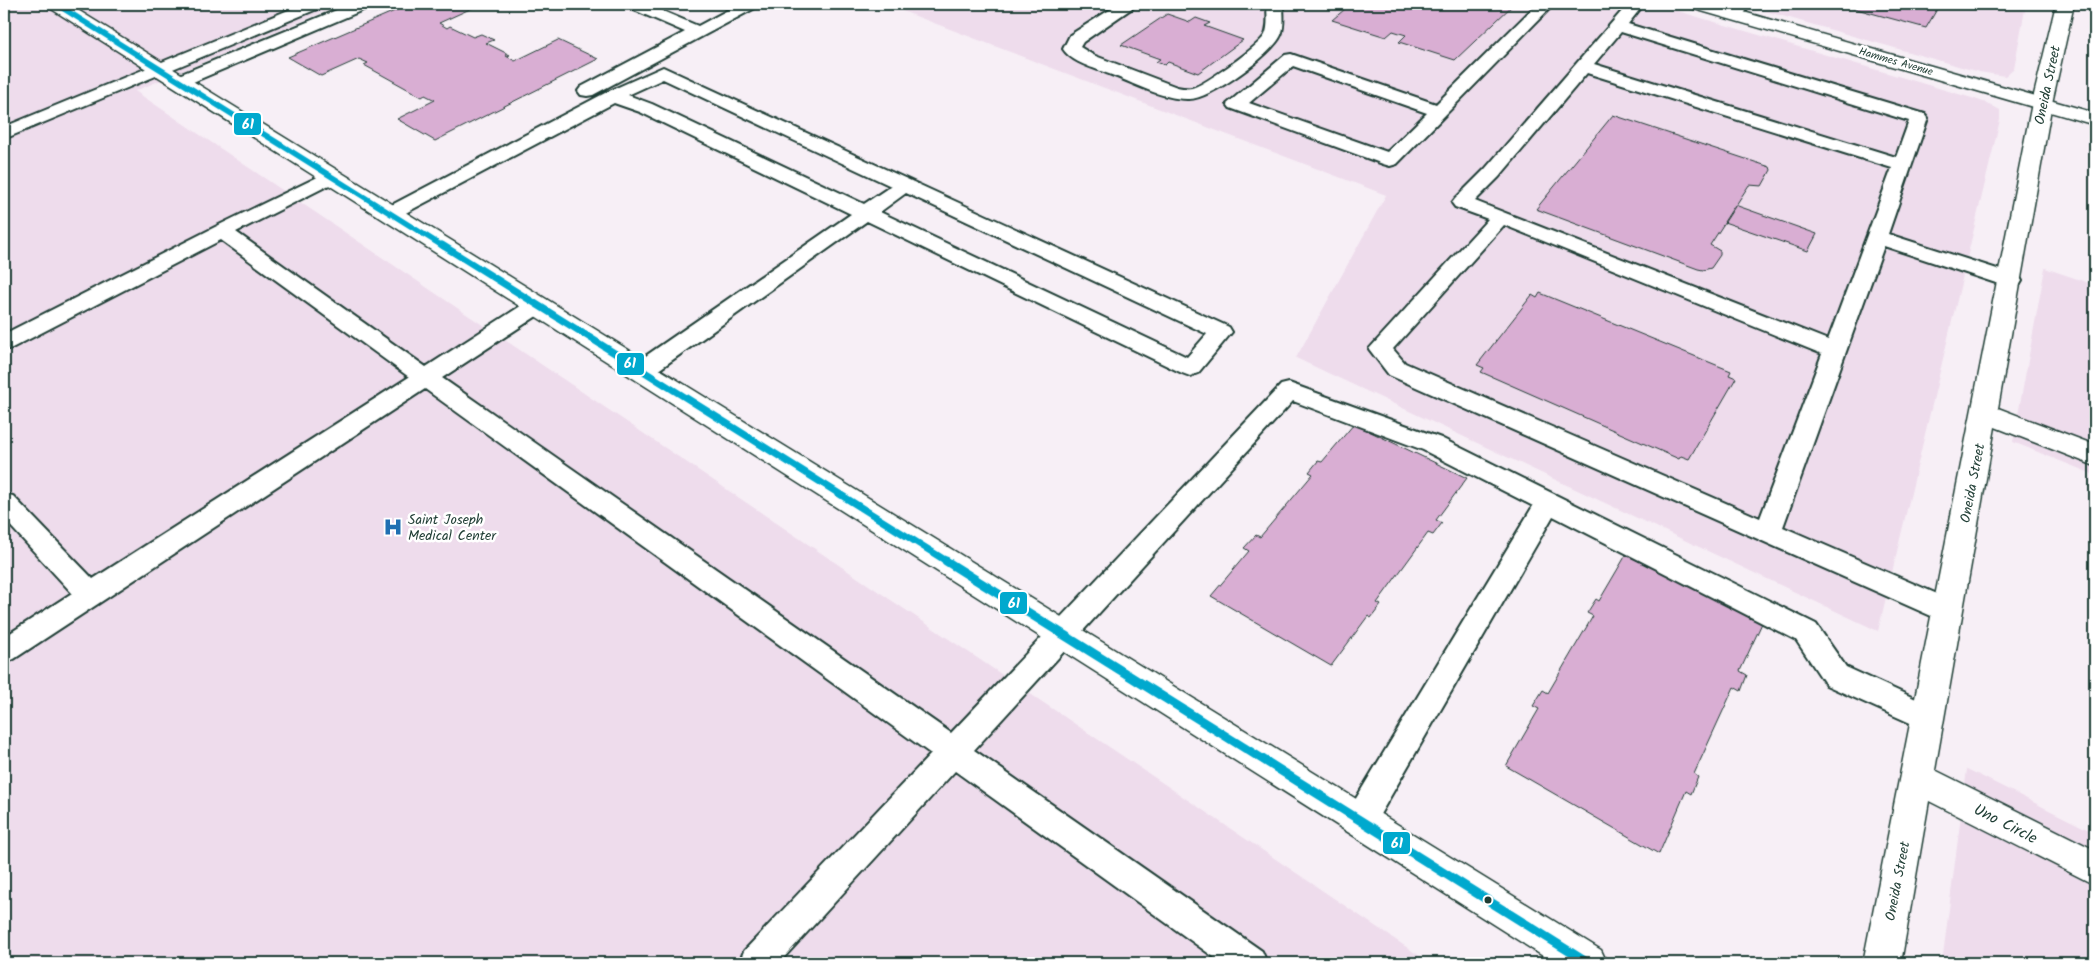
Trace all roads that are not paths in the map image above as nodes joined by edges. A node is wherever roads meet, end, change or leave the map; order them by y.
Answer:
1 (56, 4) edge
2 (316, 4) edge
3 (364, 4) edge
4 (750, 4) edge
5 (1130, 4) edge
6 (1275, 4) edge
7 (1546, 4) edge
8 (1636, 4) edge
9 (1697, 4) edge
10 (2065, 4) edge
11 (640, 7) dead end
12 (1739, 9) edge
13 (1618, 26) junction
14 (699, 32) junction
15 (1583, 66) junction
16 (170, 75) junction
17 (613, 96) junction
18 (2042, 103) junction
19 (1440, 111) junction
20 (2095, 119) edge
21 (4, 134) edge
22 (1903, 165) junction
23 (332, 176) junction
24 (905, 185) junction
25 (383, 208) junction
26 (866, 212) junction
27 (1501, 216) junction
28 (222, 231) junction
29 (1877, 237) junction
30 (2011, 281) junction
31 (538, 305) junction
32 (4, 343) edge
33 (1835, 350) junction
34 (642, 370) junction
35 (426, 378) junction
36 (1985, 413) junction
37 (2095, 456) edge
38 (4, 502) edge
39 (1549, 502) junction
40 (1768, 532) junction
41 (90, 595) junction
42 (1948, 611) junction
43 (1062, 634) junction
44 (4, 651) edge
45 (1928, 718) junction
46 (953, 751) junction
47 (1916, 778) junction
48 (1360, 820) junction
49 (2095, 868) edge
50 (756, 963) edge
51 (1250, 963) edge
52 (1588, 963) edge
53 (1882, 963) edge

1 - 16 street
2 - 16 lane
3 - 16 lane
4 - 14 lane
5 - 6 lane
7 - 19 lane
8 - 13 lane
9 - 12 street, Hammes Avenue
10 - 18 street, Oneida Street
11 - 14 lane
12 - 18 street, Hammes Avenue
13 - 15 lane
13 - 22 lane
14 - 25 lane
15 - 22 lane
15 - 27 lane
16 - 21 lane
16 - 23 street
17 - 24 lane
17 - 25 lane
17 - 26 lane
18 - 20 street, Hammes Avenue
18 - 30 street, Oneida Street
19 - 19 lane
22 - 29 lane
23 - 25 street
23 - 28 lane
24 - 26 lane
24 - 26 lane
25 - 31 street
26 - 34 lane
27 - 33 lane
27 - 40 lane
28 - 32 lane
28 - 35 lane
29 - 30 lane
29 - 33 lane
30 - 36 street, Oneida Street
31 - 34 street
31 - 35 lane
33 - 40 lane
34 - 43 street
35 - 41 lane
35 - 46 lane
36 - 37 street
36 - 42 street, Oneida Street
38 - 41 lane
39 - 43 lane
39 - 45 lane
39 - 48 lane
40 - 42 lane
41 - 44 lane
42 - 45 street, Oneida Street
43 - 46 lane
43 - 48 street
45 - 47 street, Oneida Street
46 - 50 lane
46 - 51 lane
47 - 49 street, Uno Circle
47 - 53 street, Oneida Street
48 - 52 street

